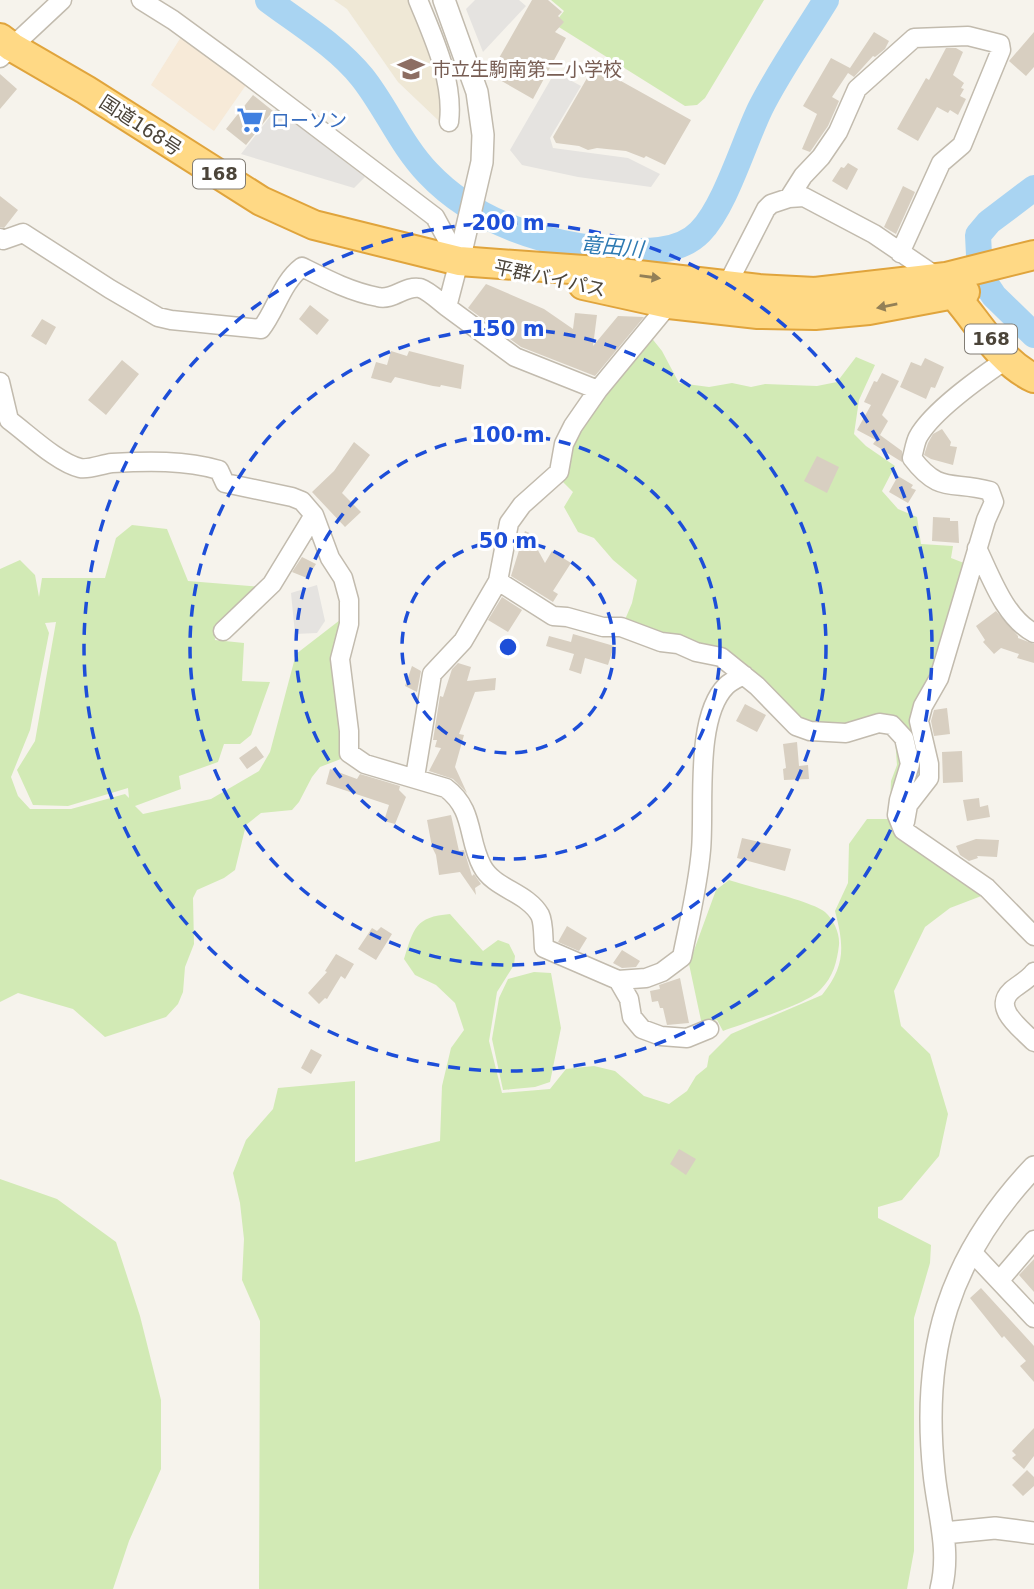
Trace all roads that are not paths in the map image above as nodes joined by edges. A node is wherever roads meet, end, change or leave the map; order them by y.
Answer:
1 (62, 0) edge
2 (141, 0) edge
3 (418, 0) edge
4 (444, 0) edge
5 (4, 48) edge
6 (449, 122) dead end
7 (789, 198) junction
8 (0, 238) edge
9 (900, 253) junction
10 (472, 262) junction
11 (1030, 262) edge
12 (727, 285) junction
13 (949, 285) junction
14 (669, 303) junction
15 (447, 307) junction
16 (1007, 359) junction
17 (1034, 378) edge
18 (0, 382) edge
19 (598, 390) junction
20 (314, 515) junction
21 (977, 548) junction
22 (498, 581) junction
23 (223, 631) dead end
24 (1034, 633) edge
25 (744, 675) junction
26 (415, 777) junction
27 (903, 830) junction
28 (1034, 936) edge
29 (1034, 972) edge
30 (618, 980) junction
31 (709, 1029) dead end
32 (1034, 1042) edge
33 (1034, 1167) edge
34 (1034, 1240) edge
35 (971, 1251) junction
36 (1000, 1280) junction
37 (1034, 1318) edge
38 (944, 1533) junction
39 (1034, 1533) edge
40 (941, 1589) edge

1 - 5 street
2 - 10 street
3 - 6 street
4 - 10 street
5 - 10 highway, 国道168号 / 168
7 - 9 street
7 - 9 street
7 - 12 street
8 - 15 street
9 - 13 street
10 -> 12 highway, 平群バイパス / 168
10 - 14 highway, 平群バイパス / 168
10 - 15 street
11 - 13 highway, 平群バイパス / 168
12 - 13 highway, 平群バイパス / 168
13 -> 14 highway, 平群バイパス / 168
13 - 16 highway, 168
14 - 19 street
15 - 19 street
16 - 17 highway, 168
16 - 21 street
18 - 20 street
19 - 22 street
20 - 23 street
20 - 26 street
21 - 24 street
21 - 27 street
22 - 25 street
22 - 26 street
25 - 27 street
25 - 30 street
26 - 30 street
27 - 28 street
29 - 32 street
30 - 31 street
33 - 35 street
34 - 36 street
35 - 36 street
35 - 38 street
36 - 37 street
38 - 39 street
38 - 40 street

